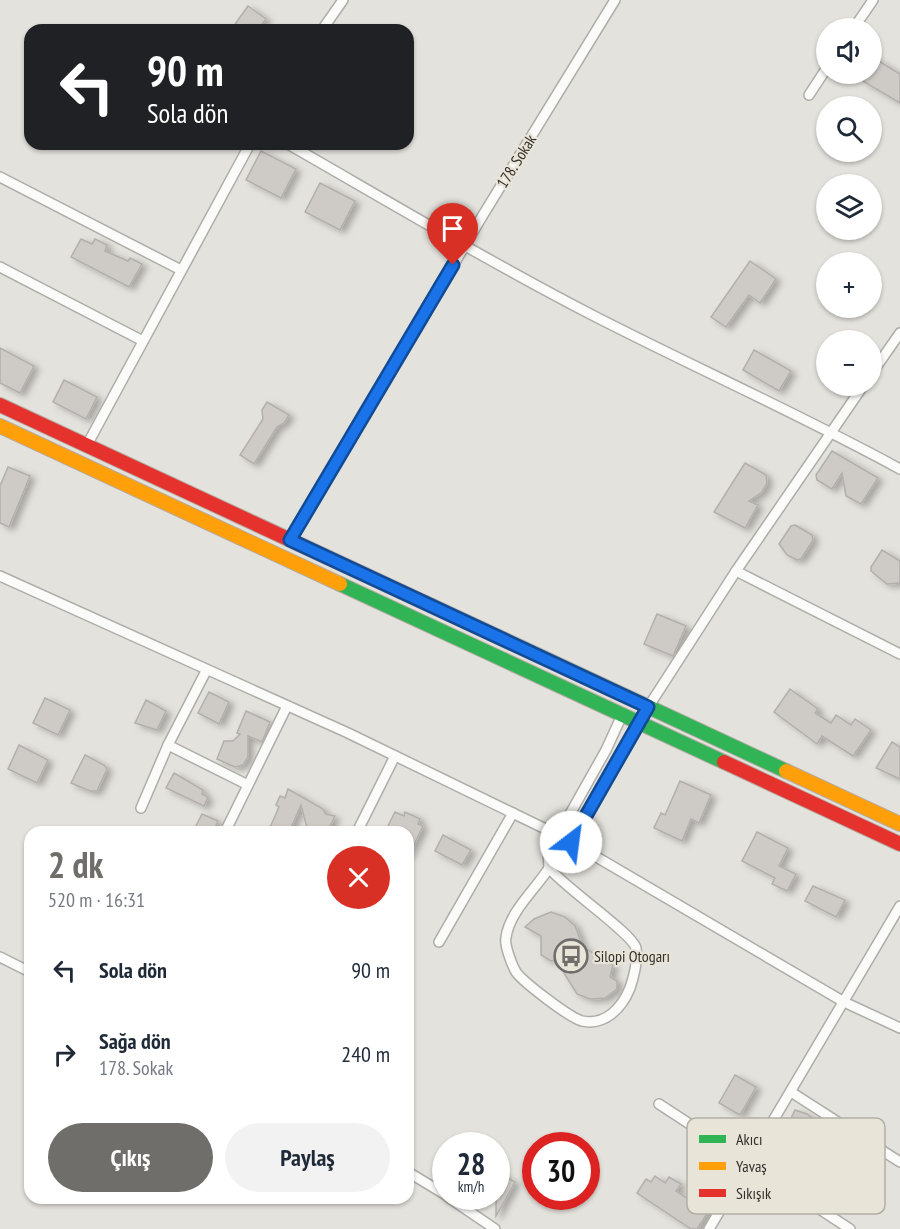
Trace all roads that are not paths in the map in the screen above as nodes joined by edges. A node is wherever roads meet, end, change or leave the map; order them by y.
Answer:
1 (343, 0) edge
2 (615, 0) edge
3 (873, 0) edge
4 (861, 18) edge
5 (326, 24) edge
6 (816, 84) edge
7 (809, 95) dead end
8 (247, 150) edge
9 (299, 150) edge
10 (0, 177) edge
11 (465, 245) junction
12 (0, 267) edge
13 (181, 270) junction
14 (900, 333) edge
15 (142, 341) junction
16 (882, 359) edge
17 (856, 396) edge
18 (0, 405) edge
19 (0, 426) edge
20 (830, 431) junction
21 (87, 446) junction
22 (900, 469) edge
23 (290, 540) junction
24 (736, 571) junction
25 (0, 576) edge
26 (900, 654) edge
27 (207, 671) junction
28 (626, 696) junction
29 (287, 706) junction
30 (648, 707) junction
31 (622, 715) junction
32 (640, 723) junction
33 (168, 745) junction
34 (395, 756) junction
35 (248, 785) junction
36 (141, 808) dead end
37 (513, 813) junction
38 (900, 824) edge
39 (228, 826) edge
40 (360, 826) edge
41 (558, 835) junction
42 (571, 842) junction
43 (900, 844) edge
44 (549, 868) junction
45 (900, 906) edge
46 (439, 942) dead end
47 (0, 957) edge
48 (24, 969) edge
49 (844, 1002) junction
50 (900, 1028) edge
51 (791, 1092) junction
52 (659, 1104) dead end
53 (775, 1118) edge
54 (831, 1118) edge
55 (687, 1122) edge
56 (885, 1152) edge
57 (900, 1162) edge
58 (414, 1176) edge
59 (432, 1187) edge
60 (467, 1210) edge
61 (718, 1214) edge
62 (827, 1214) edge
63 (495, 1229) edge
64 (709, 1229) edge
65 (850, 1229) edge

1 - 5 street
2 - 11 street, 178. Sokak
3 - 4 street
6 - 7 street
8 - 13 street
9 - 11 street
10 - 13 street
11 - 20 street
11 - 23 street, 178. Sokak
12 - 15 street
13 - 15 street
14 - 16 street
15 - 21 street
17 - 20 street
18 - 21 highway
19 - 31 highway
20 - 22 street
20 - 24 street
21 - 23 highway
23 - 28 highway
24 - 26 street
24 - 30 street
25 - 27 street
27 - 29 street
27 - 33 street
28 - 30 highway
28 - 31 street
29 - 34 street
29 - 35 street
30 - 32 street
30 - 38 highway
31 - 32 highway
31 - 41 street
32 - 42 street
32 - 43 highway
33 - 35 street
33 - 36 street
34 - 37 street
34 - 40 street
35 - 39 street
37 - 41 street
37 - 46 street
41 - 44 street
42 - 44 street
42 - 49 street
44 - 44 street
45 - 49 street
47 - 48 street
49 - 50 street
49 - 51 street
51 - 53 street
51 - 54 street
52 - 55 street
56 - 57 street
58 - 59 street
60 - 63 street
61 - 64 street
62 - 65 street

